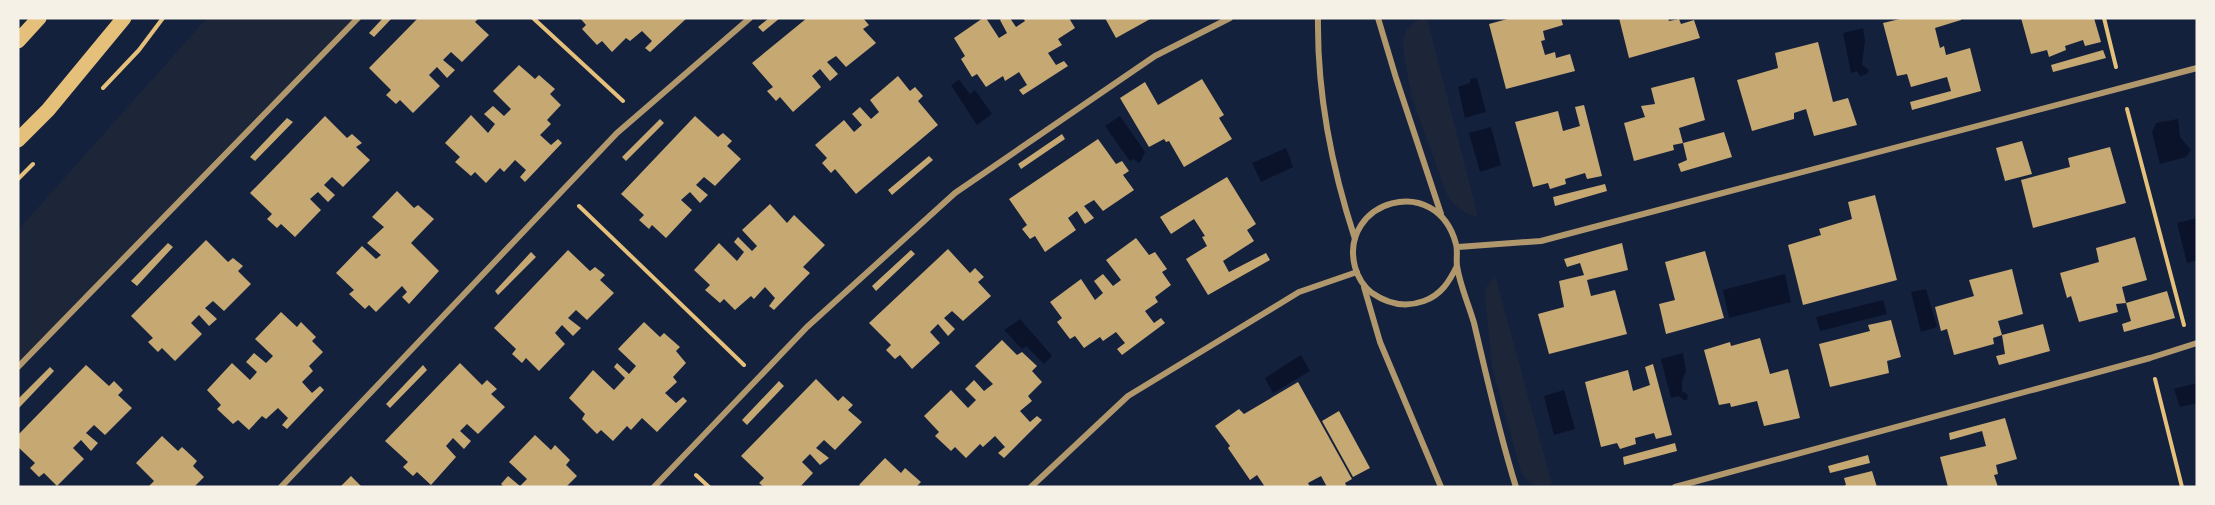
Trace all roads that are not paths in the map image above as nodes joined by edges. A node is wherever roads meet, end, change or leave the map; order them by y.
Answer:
1 (39, 18) edge
2 (124, 18) edge
3 (358, 18) edge
4 (750, 18) edge
5 (1230, 18) edge
6 (1318, 18) edge
7 (1378, 18) edge
8 (18, 41) edge
9 (2197, 68) edge
10 (18, 140) edge
11 (1442, 214) junction
12 (1355, 239) junction
13 (1458, 247) junction
14 (1457, 266) junction
15 (1357, 272) junction
16 (1364, 286) junction
17 (2197, 343) edge
18 (18, 368) edge
19 (281, 487) edge
20 (654, 487) edge
21 (1031, 487) edge
22 (1440, 487) edge
23 (1516, 487) edge
24 (1675, 487) edge

1 - 8 main road
2 - 10 main road
3 - 18 street
4 - 19 street
5 - 20 street
6 - 12 street
7 - 11 street
9 - 13 street
11 - 12 street
11 - 13 street
12 - 15 street
13 - 14 street
14 - 16 street
14 - 23 street
15 - 16 street
15 - 21 street
16 - 22 street
17 - 24 street

